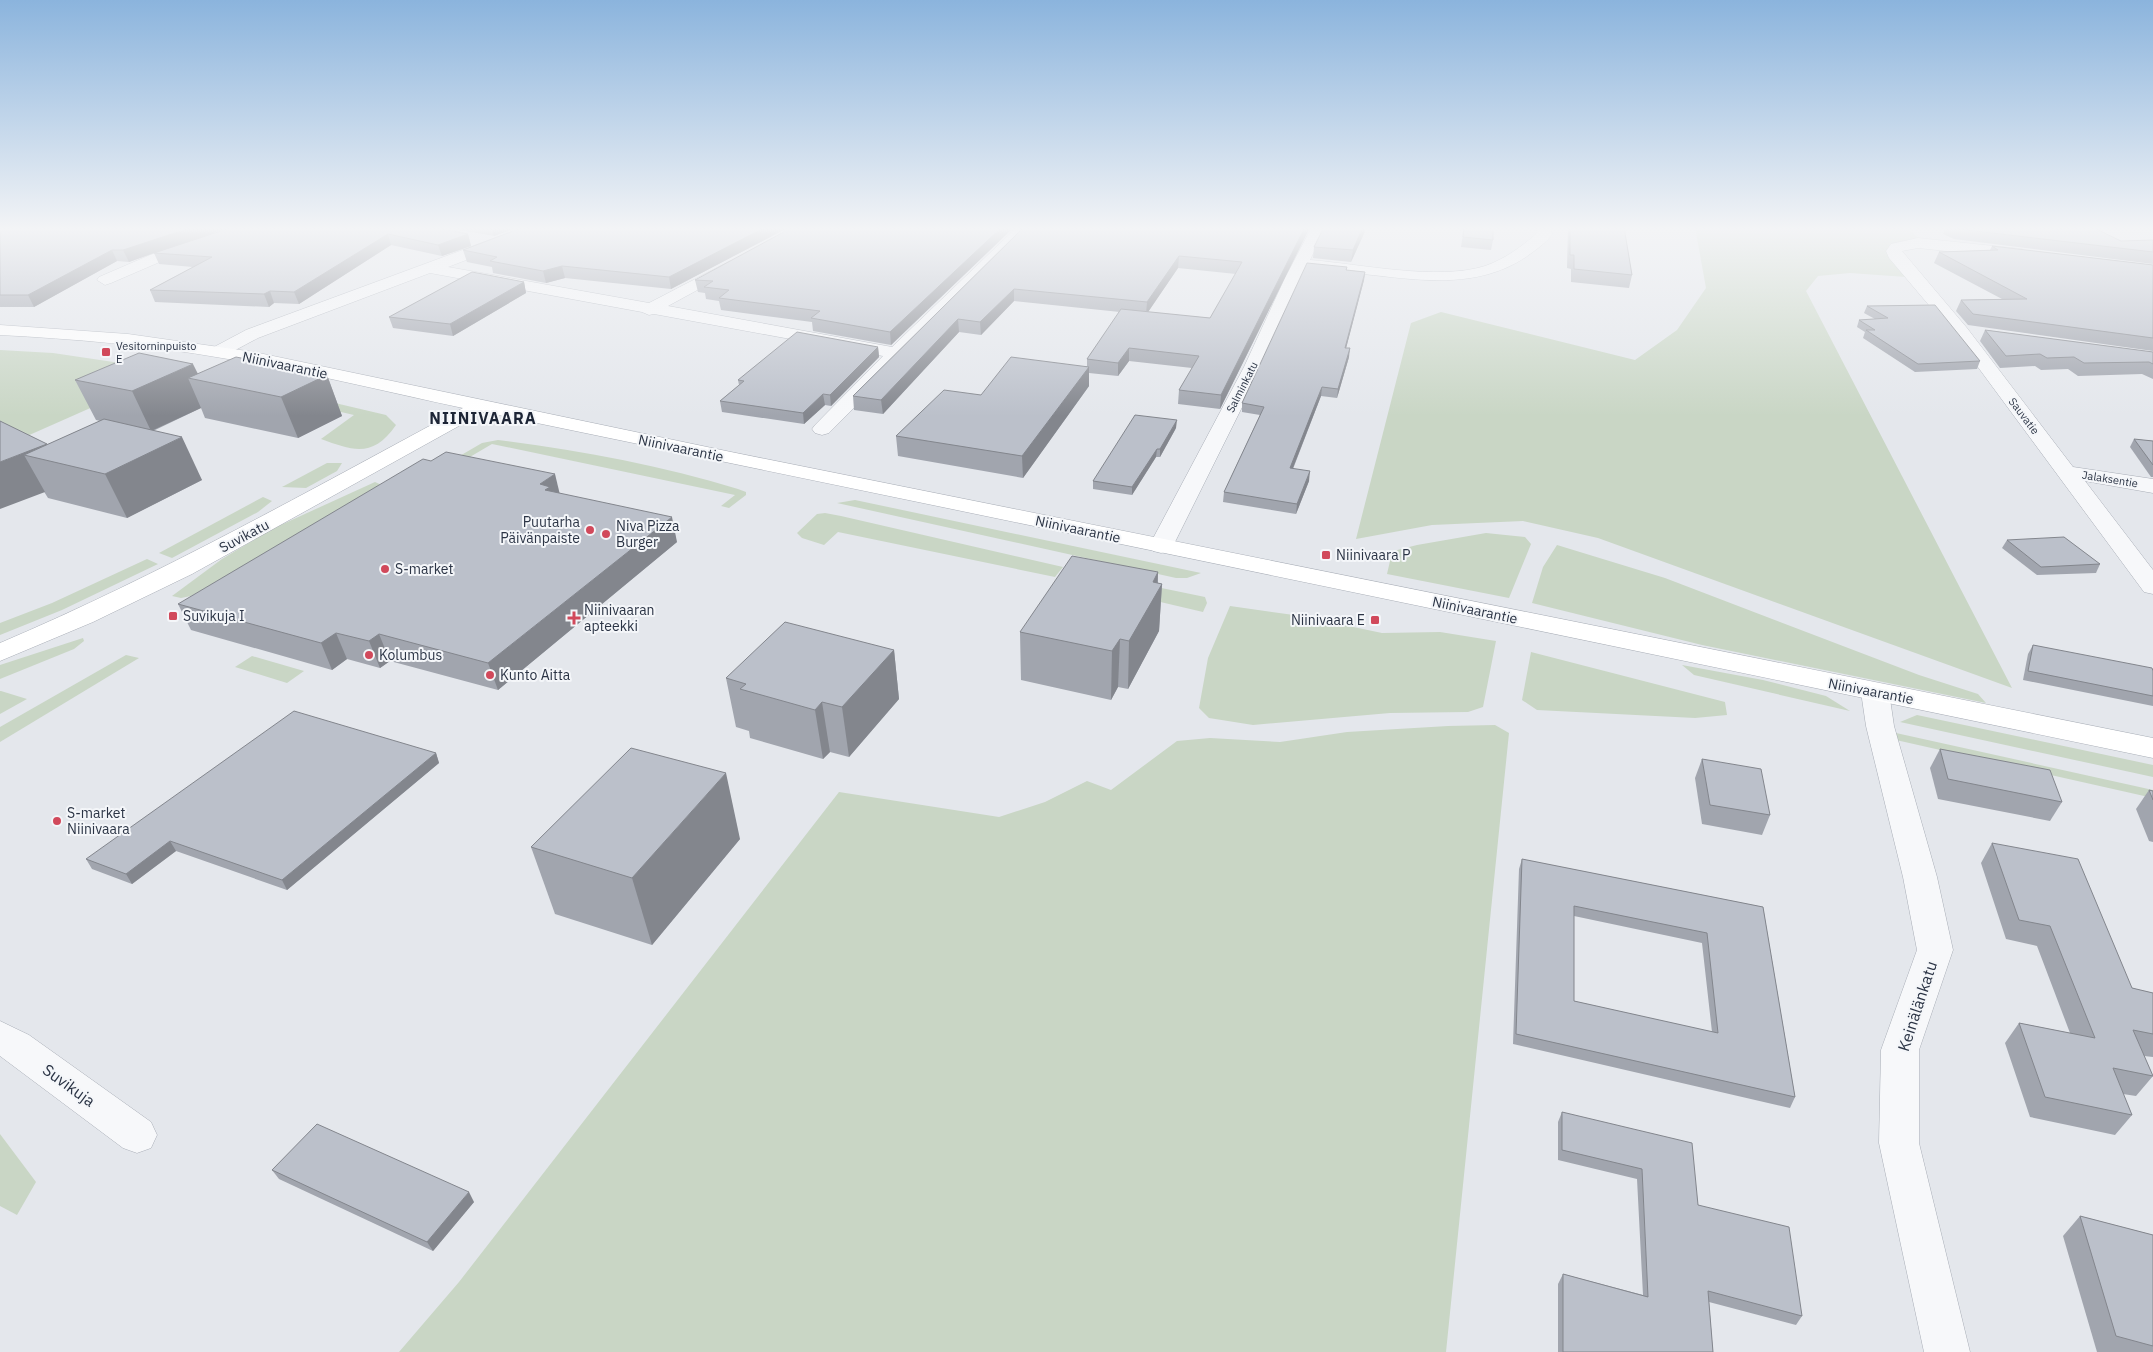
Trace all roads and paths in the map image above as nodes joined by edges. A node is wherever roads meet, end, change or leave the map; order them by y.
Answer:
1 (370, 290) edge
2 (545, 290) edge
3 (686, 290) edge
4 (961, 290) edge
5 (1288, 290) edge
6 (1925, 290) edge
7 (649, 310) junction
8 (0, 330) edge
9 (1961, 332) junction
10 (1990, 336) edge
11 (220, 351) junction
12 (896, 354) junction
13 (481, 406) junction
14 (822, 429) dead end
15 (2067, 472) junction
16 (2153, 486) edge
17 (1161, 546) junction
18 (2153, 587) edge
19 (0, 653) edge
20 (1875, 692) junction
21 (2153, 748) edge
22 (0, 1037) edge
23 (138, 1135) dead end
24 (1947, 1352) edge

1 - 11 street
2 - 7 street
3 - 7 street
4 - 12 street
5 - 17 street, Salminkatu
6 - 9 street, Sauvatie
7 - 12 street
8 - 11 main road, Niinivaarantie
9 - 10 street
9 - 15 street, Sauvatie
11 - 13 main road, Niinivaarantie
12 - 14 street
13 - 17 main road, Niinivaarantie
13 - 19 main road, Suvikatu
15 - 16 street, Jalaksentie
15 - 18 street, Sauvatie
17 - 20 main road, Niinivaarantie
20 - 21 main road, Niinivaarantie
20 - 24 street, Keinälänkatu
22 - 23 street, Suvikuja

